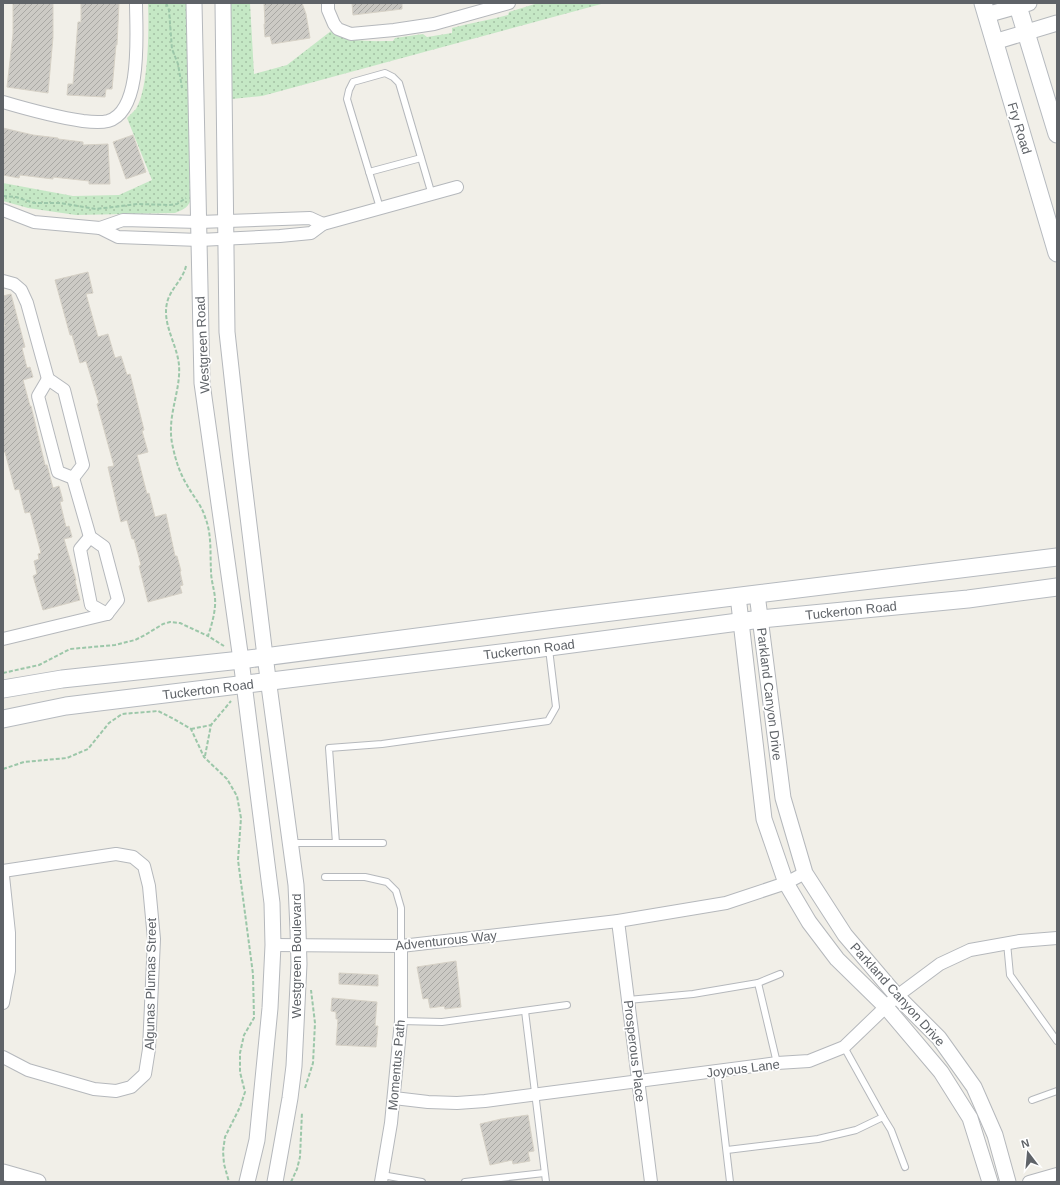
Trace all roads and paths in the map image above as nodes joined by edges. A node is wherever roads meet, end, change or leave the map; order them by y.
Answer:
1 (136, 3) edge
2 (166, 3) edge
3 (194, 3) edge
4 (223, 3) edge
5 (328, 3) edge
6 (509, 3) edge
7 (1021, 4) edge
8 (985, 9) edge
9 (1057, 23) edge
10 (1026, 32) junction
11 (994, 42) junction
12 (183, 93) dead end
13 (3, 102) edge
14 (1056, 124) edge
15 (421, 158) junction
16 (369, 172) junction
17 (457, 187) dead end
18 (188, 194) dead end
19 (432, 195) junction
20 (3, 196) edge
21 (380, 208) junction
22 (3, 210) edge
23 (199, 222) junction
24 (226, 222) junction
25 (323, 224) junction
26 (100, 228) junction
27 (225, 238) junction
28 (199, 240) junction
29 (1057, 253) edge
30 (188, 260) dead end
31 (3, 281) edge
32 (48, 379) junction
33 (73, 478) junction
34 (90, 537) junction
35 (1057, 557) edge
36 (1057, 587) edge
37 (757, 594) junction
38 (738, 596) junction
39 (107, 614) junction
40 (761, 619) junction
41 (741, 622) junction
42 (208, 636) junction
43 (3, 639) edge
44 (224, 646) dead end
45 (548, 647) junction
46 (265, 656) junction
47 (241, 660) junction
48 (3, 673) edge
49 (269, 682) junction
50 (243, 685) junction
51 (3, 689) edge
52 (231, 702) dead end
53 (3, 719) edge
54 (211, 725) junction
55 (191, 728) junction
56 (204, 757) junction
57 (3, 769) edge
58 (290, 843) junction
59 (336, 843) junction
60 (383, 843) dead end
61 (3, 871) edge
62 (805, 873) junction
63 (3, 876) edge
64 (325, 877) dead end
65 (786, 882) junction
66 (618, 920) junction
67 (1057, 938) edge
68 (1007, 943) junction
69 (273, 945) junction
70 (299, 945) junction
71 (401, 946) junction
72 (780, 974) dead end
73 (758, 983) junction
74 (897, 996) junction
75 (628, 1000) junction
76 (3, 1003) edge
77 (567, 1006) dead end
78 (886, 1007) junction
79 (525, 1011) junction
80 (401, 1021) junction
81 (1057, 1041) edge
82 (844, 1047) junction
83 (3, 1057) edge
84 (777, 1063) junction
85 (717, 1071) junction
86 (638, 1082) junction
87 (1057, 1092) edge
88 (536, 1094) junction
89 (394, 1098) junction
90 (1032, 1100) dead end
91 (883, 1117) junction
92 (727, 1150) junction
93 (905, 1167) dead end
94 (3, 1172) edge
95 (544, 1173) junction
96 (1057, 1174) edge
97 (381, 1179) edge
98 (38, 1182) edge
99 (229, 1182) edge
100 (247, 1182) edge
101 (275, 1182) edge
102 (422, 1182) edge
103 (465, 1182) edge
104 (546, 1182) edge
105 (651, 1182) edge
106 (730, 1182) edge
107 (990, 1182) edge
108 (1008, 1182) edge
109 (1029, 1182) edge

1 - 13 street
2 - 12 path
3 - 23 street, Westgreen Road
4 - 24 street, Westgreen Road
5 - 6 street
7 - 8 street
7 - 10 main road
8 - 11 main road, Fry Road
9 - 10 street
10 - 11 street
10 - 14 main road
11 - 29 main road, Fry Road
15 - 16 lane
15 - 16 lane
15 - 19 lane
16 - 21 lane
17 - 19 street
18 - 20 path
19 - 21 street
21 - 25 street
22 - 26 street
23 - 24 street
23 - 26 street
23 - 28 street, Westgreen Road
24 - 25 street
24 - 27 street, Westgreen Road
25 - 27 street
26 - 28 street
27 - 28 street
27 - 46 street, Westgreen Road
28 - 47 street, Westgreen Road
30 - 42 path
31 - 32 street
32 - 33 street
32 - 33 street
33 - 34 street
34 - 39 street
34 - 39 street
35 - 37 main road, Tuckerton Road
36 - 40 main road, Tuckerton Road
37 - 38 main road, Tuckerton Road
37 - 40 street, Parkland Canyon Drive
38 - 41 street, Parkland Canyon Drive
38 - 46 main road, Tuckerton Road
39 - 43 street
40 - 41 main road, Tuckerton Road
40 - 62 street, Parkland Canyon Drive
41 - 45 main road, Tuckerton Road
41 - 65 street, Parkland Canyon Drive
42 - 44 path
42 - 48 path
45 - 49 main road, Tuckerton Road
45 - 59 lane
46 - 47 main road, Tuckerton Road
46 - 49 street, Westgreen Road
47 - 50 street, Westgreen Road
47 - 51 main road, Tuckerton Road
49 - 50 main road, Tuckerton Road
49 - 58 street, Westgreen Boulevard
50 - 53 main road, Tuckerton Road
50 - 69 street, Westgreen Boulevard
52 - 54 path
54 - 55 path
54 - 56 path
55 - 56 path
55 - 57 path
56 - 99 path
58 - 59 lane
58 - 70 street, Westgreen Boulevard
59 - 60 lane
61 - 83 street, Algunas Plumas Street
62 - 65 street, Adventurous Way
62 - 74 street, Parkland Canyon Drive
63 - 76 street
64 - 71 lane
65 - 66 street, Adventurous Way
65 - 78 street, Parkland Canyon Drive
66 - 71 street, Adventurous Way
66 - 75 street, Prosperous Place
67 - 68 street, Joyous Lane
68 - 74 street, Joyous Lane
68 - 81 lane
69 - 70 street, Adventurous Way
69 - 100 street, Westgreen Boulevard
70 - 71 street, Adventurous Way
70 - 101 street, Westgreen Boulevard
71 - 80 street, Momentus Path
72 - 73 lane
73 - 75 lane
73 - 84 lane
74 - 78 street, Joyous Lane
74 - 108 street, Parkland Canyon Drive
75 - 86 street, Prosperous Place
77 - 79 lane
78 - 82 street, Joyous Lane
78 - 107 street, Parkland Canyon Drive
79 - 80 lane
79 - 88 lane
80 - 89 street, Momentus Path
82 - 84 street, Joyous Lane
82 - 91 lane
84 - 85 street, Joyous Lane
85 - 86 street, Joyous Lane
85 - 92 lane
86 - 88 street, Joyous Lane
86 - 105 street, Prosperous Place
87 - 90 lane
88 - 89 street, Joyous Lane
88 - 95 lane
89 - 97 street, Momentus Path
91 - 92 lane
91 - 93 lane
92 - 106 lane
94 - 98 street
95 - 103 lane
95 - 104 lane
96 - 109 street
97 - 102 lane

